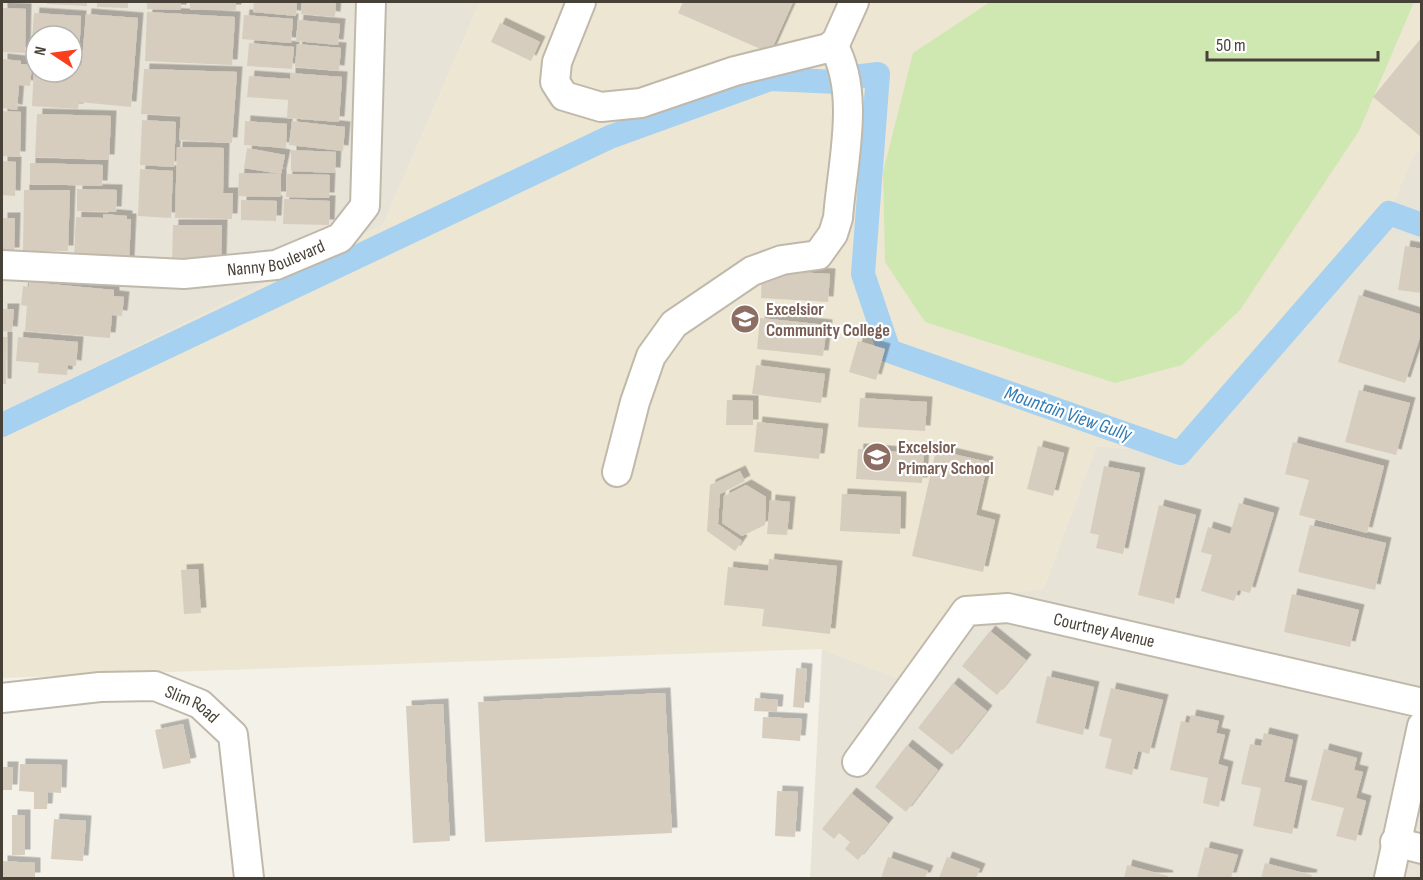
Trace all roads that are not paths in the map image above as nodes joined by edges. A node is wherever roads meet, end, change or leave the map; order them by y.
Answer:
1 (371, 2) edge
2 (581, 2) edge
3 (854, 2) edge
4 (833, 45) junction
5 (2, 265) edge
6 (617, 472) dead end
7 (2, 698) edge
8 (1422, 703) edge
9 (1422, 726) edge
10 (857, 762) dead end
11 (1408, 846) edge
12 (249, 879) edge
13 (1389, 879) edge

1 - 5 street, Nanny Boulevard
2 - 4 street
3 - 4 street
4 - 6 street
7 - 12 street, Slim Road
8 - 10 street, Courtney Avenue
9 - 11 street
11 - 13 street

